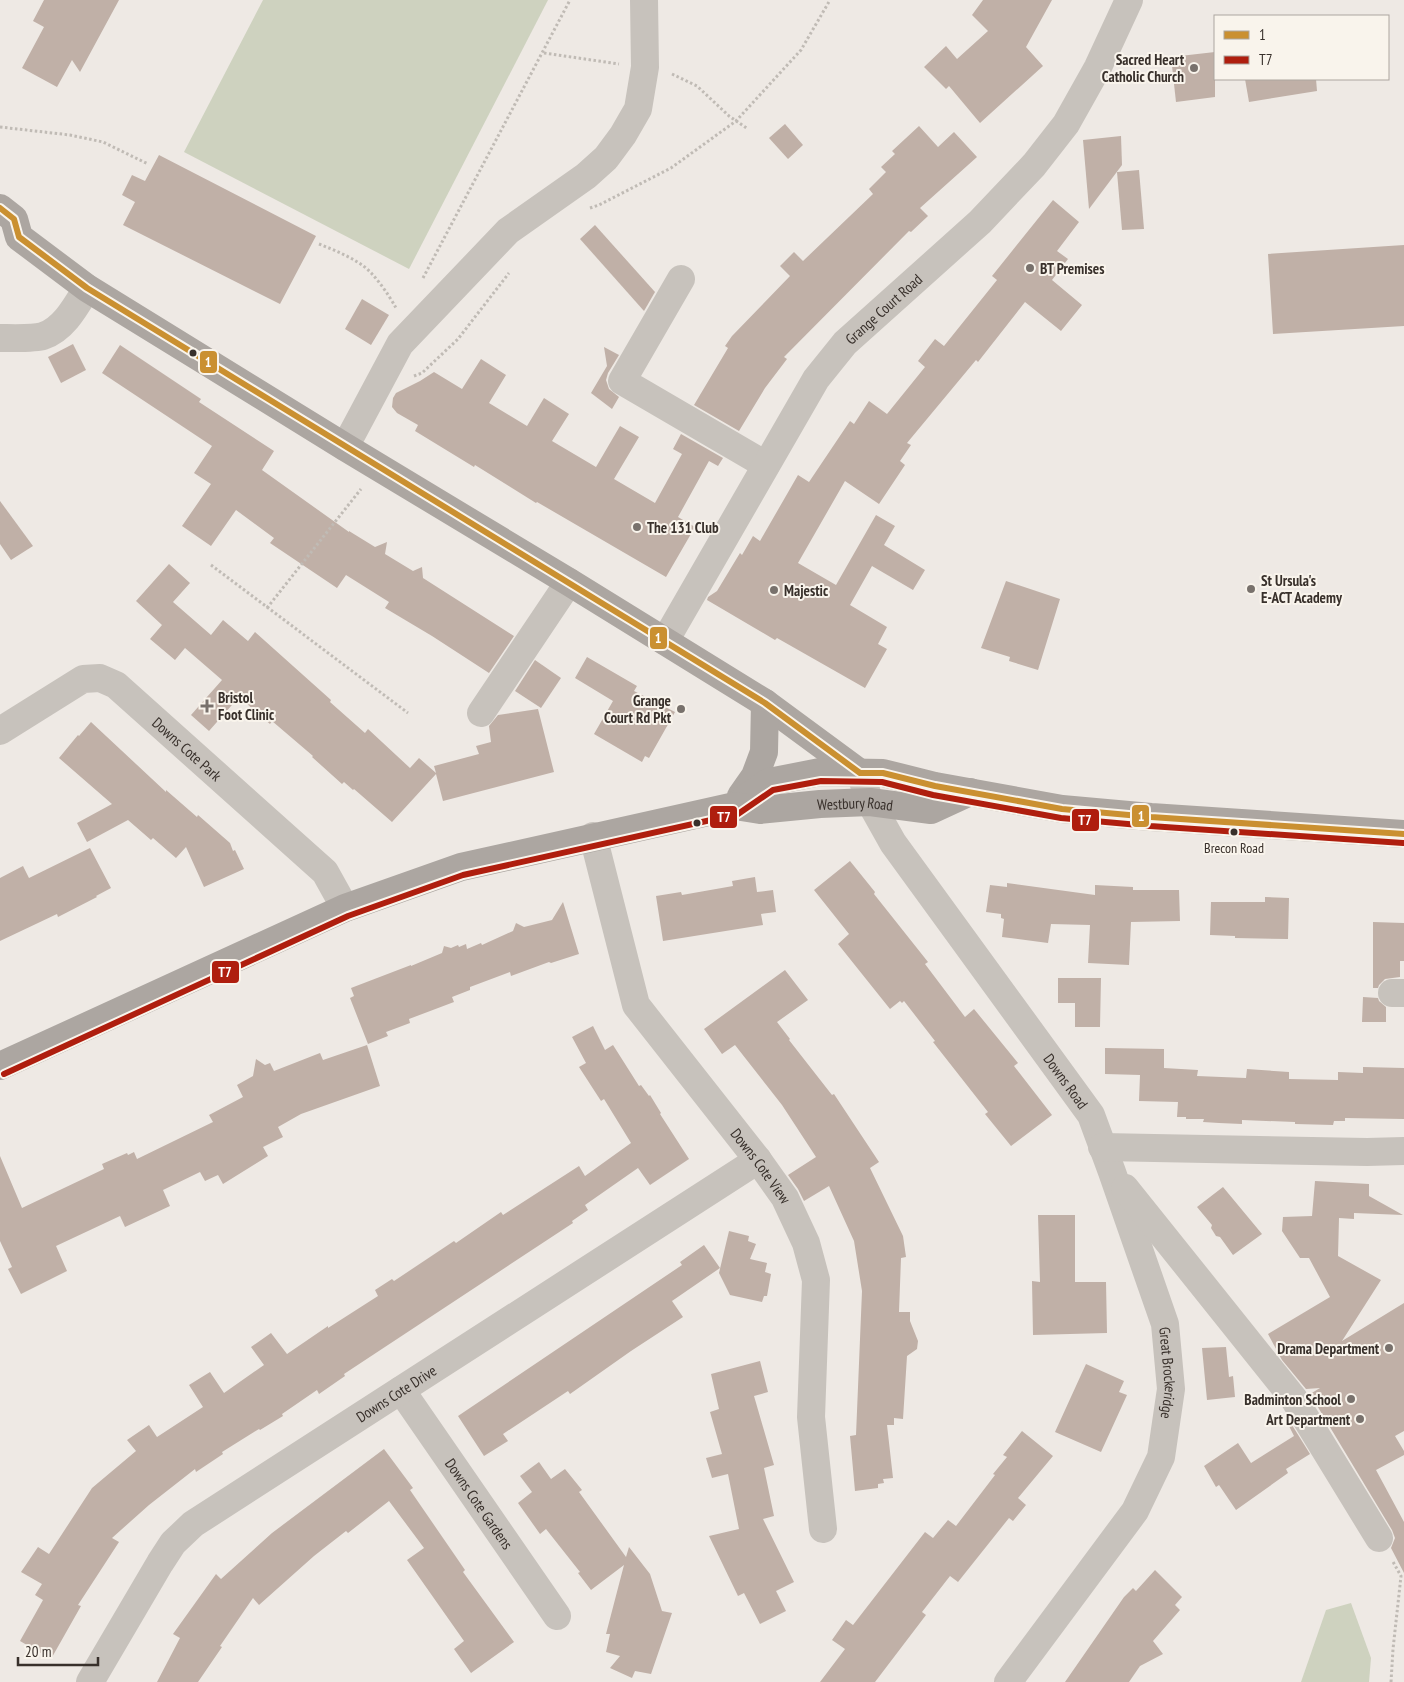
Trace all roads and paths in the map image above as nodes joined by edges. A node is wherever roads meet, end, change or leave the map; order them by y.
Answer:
1 (570, 0) edge
2 (644, 0) edge
3 (830, 0) edge
4 (1129, 0) edge
5 (0, 127) edge
6 (148, 164) dead end
7 (0, 208) edge
8 (582, 211) dead end
9 (10, 236) edge
10 (319, 244) dead end
11 (512, 269) dead end
12 (681, 279) dead end
13 (420, 284) dead end
14 (87, 288) junction
15 (414, 330) junction
16 (0, 338) edge
17 (378, 388) junction
18 (345, 447) junction
19 (766, 465) junction
20 (378, 468) junction
21 (211, 565) dead end
22 (570, 582) junction
23 (267, 608) junction
24 (665, 641) junction
25 (765, 703) junction
26 (408, 713) dead end
27 (482, 713) dead end
28 (0, 731) edge
29 (860, 773) junction
30 (970, 792) junction
31 (870, 802) junction
32 (735, 806) junction
33 (1404, 834) edge
34 (594, 836) junction
35 (346, 908) junction
36 (0, 1066) edge
37 (1102, 1147) junction
38 (1404, 1151) edge
39 (758, 1160) junction
40 (1112, 1172) junction
41 (401, 1390) junction
42 (823, 1529) dead end
43 (1379, 1538) joint
44 (556, 1616) dead end
45 (90, 1682) edge
46 (1008, 1682) edge
47 (1391, 1682) edge

1 - 13 path
2 - 15 street
3 - 8 path
4 - 19 street, Grange Court Road
5 - 6 path
7 - 9 main road
9 - 14 main road
10 - 15 path
11 - 17 path
12 - 19 street
14 - 16 street
14 - 18 main road
15 - 17 street
17 - 18 street
18 - 20 main road
19 - 24 street, Grange Court Road
20 - 22 main road
20 - 23 path
21 - 23 path
22 - 24 main road
22 - 27 street
23 - 26 path
24 - 25 main road
25 - 29 main road
25 - 32 main road
28 - 35 street, Downs Cote Park
29 - 30 main road, Westbury Road
29 - 31 street, Downs Road
29 - 32 main road, Westbury Road
30 - 31 main road, Westbury Road
30 - 33 main road, Westbury Road
31 - 32 main road, Westbury Road
31 - 37 street, Downs Road
32 - 34 main road
34 - 35 main road
34 - 39 street, Downs Cote View
35 - 36 main road
37 - 38 street
37 - 40 street, Great Brockeridge
39 - 41 street, Downs Cote Drive
39 - 42 street, Downs Cote View
40 - 43 street
40 - 46 street, Great Brockeridge
41 - 44 street, Downs Cote Gardens
41 - 45 street, Downs Cote Drive
43 - 47 path

